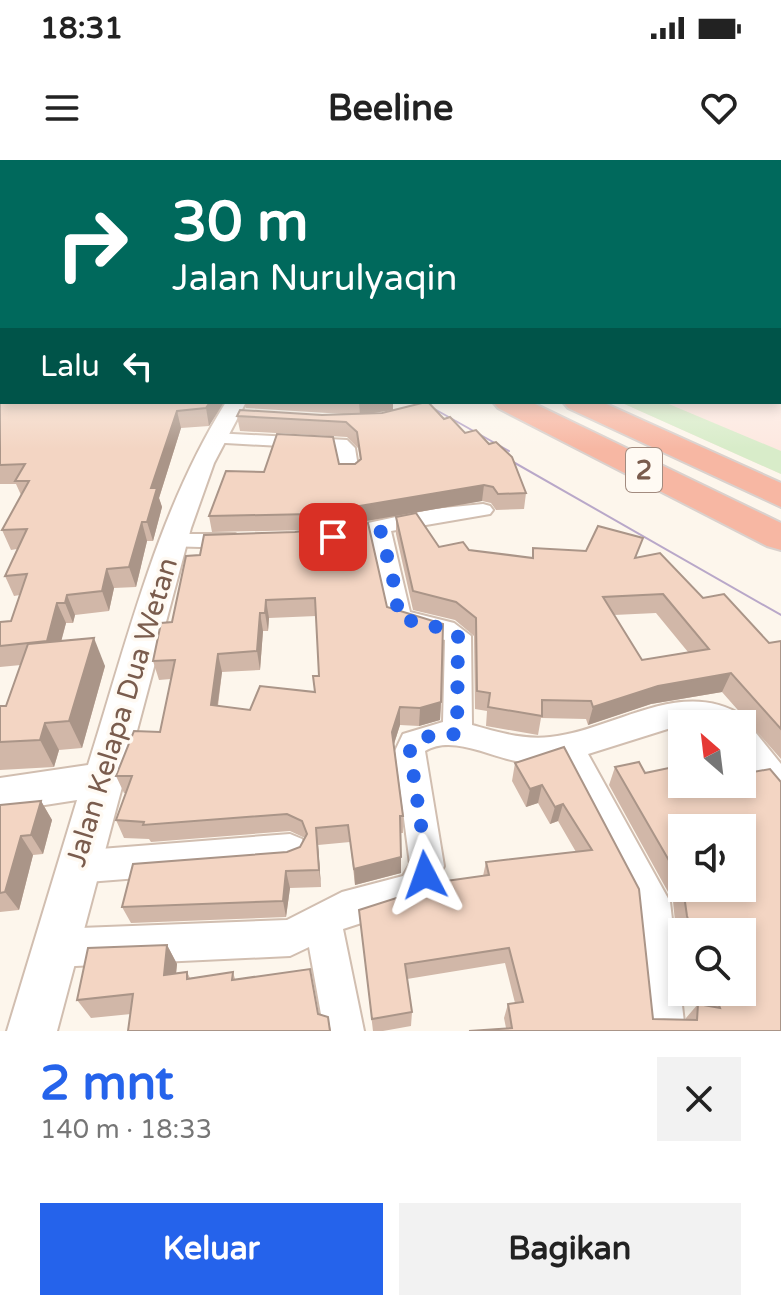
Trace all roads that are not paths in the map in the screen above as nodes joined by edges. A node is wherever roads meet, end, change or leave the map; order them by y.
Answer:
1 (512, 404) edge
2 (582, 404) edge
3 (233, 419) edge
4 (349, 473) edge
5 (781, 496) edge
6 (483, 510) dead end
7 (377, 530) junction
8 (781, 538) edge
9 (316, 540) edge
10 (173, 541) junction
11 (263, 541) edge
12 (668, 717) edge
13 (457, 734) junction
14 (568, 746) junction
15 (756, 754) edge
16 (103, 779) junction
17 (781, 787) edge
18 (0, 795) edge
19 (290, 850) edge
20 (75, 867) junction
21 (323, 921) junction
22 (54, 948) junction
23 (32, 1031) edge
24 (344, 1031) edge
25 (665, 1031) edge

1 - 8 highway, 2
2 - 5 highway, 2
3 - 4 street
3 - 10 street, Jalan Kelapa Dua Wetan
6 - 7 street
7 - 9 street
7 - 13 street
10 - 11 street
10 - 16 street, Jalan Kelapa Dua Wetan
12 - 14 street
13 - 14 street
13 - 21 street
14 - 25 street
15 - 17 street
16 - 18 street
16 - 20 street, Jalan Kelapa Dua Wetan
19 - 20 street
20 - 22 street, Jalan Kelapa Dua Wetan
21 - 22 street
21 - 24 street
22 - 23 street, Jalan Kelapa Dua Wetan

